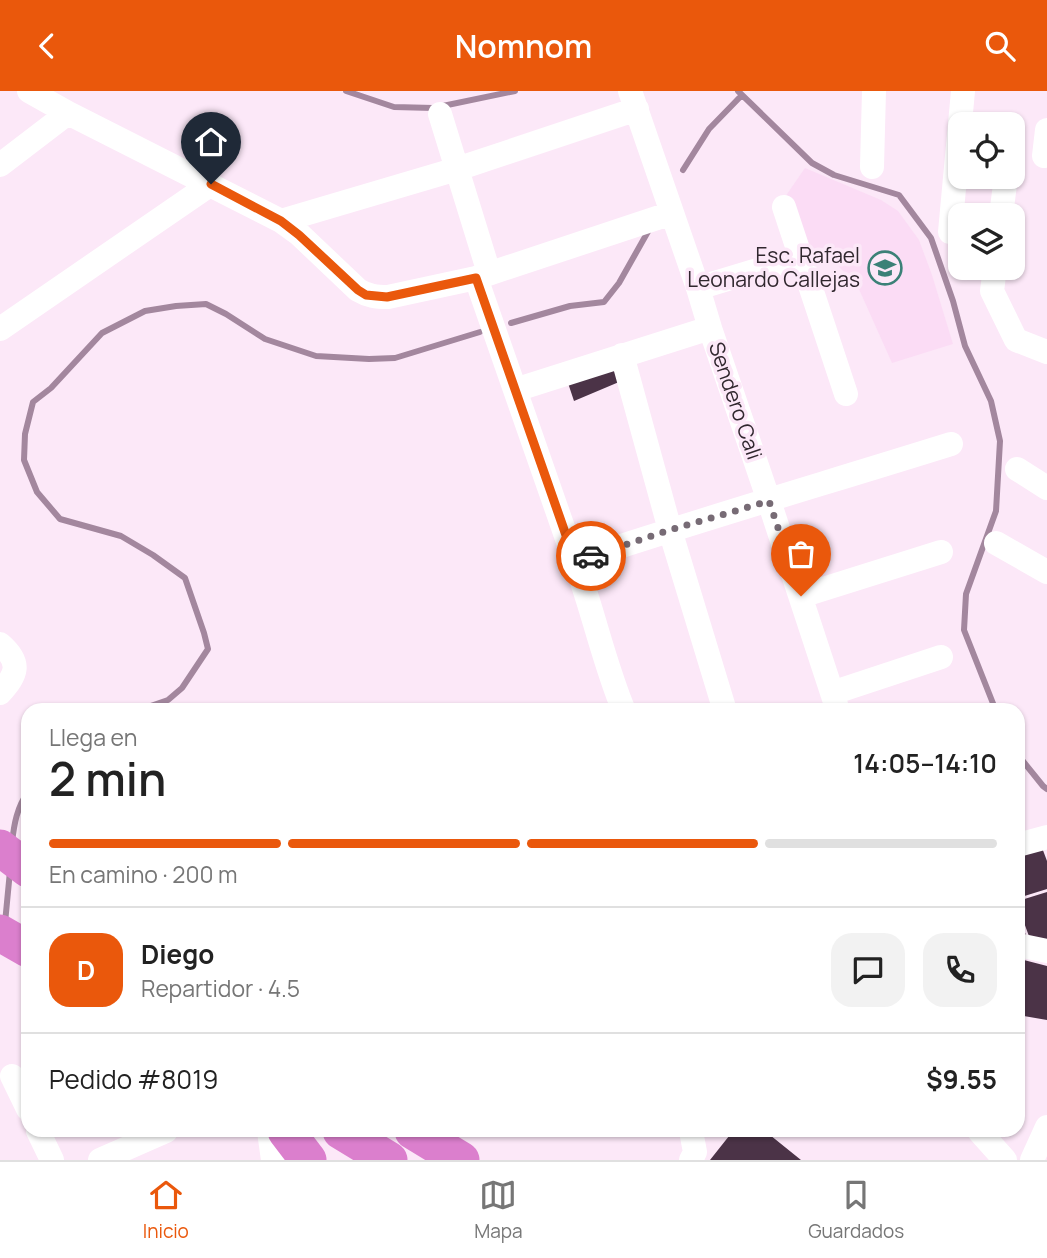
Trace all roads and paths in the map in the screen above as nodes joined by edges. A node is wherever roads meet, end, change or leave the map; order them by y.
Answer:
1 (29, 91) edge
2 (874, 91) edge
3 (963, 91) edge
4 (634, 100) edge
5 (68, 113) junction
6 (440, 114) dead end
7 (1047, 131) edge
8 (1044, 156) dead end
9 (0, 165) edge
10 (872, 167) dead end
11 (457, 169) junction
12 (211, 184) junction
13 (953, 203) edge
14 (784, 207) dead end
15 (672, 213) junction
16 (281, 221) junction
17 (800, 257) junction
18 (482, 275) junction
19 (993, 280) edge
20 (698, 288) junction
21 (710, 328) junction
22 (0, 329) edge
23 (1047, 352) edge
24 (622, 355) junction
25 (515, 390) junction
26 (846, 394) dead end
27 (951, 444) dead end
28 (1017, 469) dead end
29 (1047, 488) edge
30 (769, 501) junction
31 (670, 530) junction
32 (996, 543) dead end
33 (941, 552) dead end
34 (575, 561) junction
35 (1047, 572) edge
36 (801, 596) junction
37 (0, 644) edge
38 (941, 657) dead end
39 (0, 693) edge
40 (835, 702) edge
41 (621, 703) edge
42 (723, 703) edge
43 (1047, 837) edge
44 (1025, 843) edge
45 (0, 933) edge
46 (21, 945) edge
47 (1025, 946) edge
48 (1047, 951) edge
49 (13, 1075) edge
50 (21, 1093) edge
51 (1047, 1127) edge
52 (41, 1137) edge
53 (152, 1137) edge
54 (269, 1137) edge
55 (291, 1137) edge
56 (351, 1137) edge
57 (423, 1137) edge
58 (693, 1137) edge
59 (984, 1137) edge
60 (52, 1160) edge
61 (100, 1160) edge
62 (273, 1160) edge
63 (308, 1160) edge
64 (389, 1160) edge
65 (461, 1160) edge
66 (691, 1160) edge
67 (1005, 1160) edge
68 (1032, 1160) edge

1 - 5 street
2 - 10 street
3 - 13 street
4 - 11 street
4 - 15 street, Sendero Cali
5 - 9 street
5 - 12 street
6 - 11 street
7 - 8 street
11 - 16 street
11 - 18 street
12 - 16 street
12 - 22 street
14 - 17 street
15 - 18 street
15 - 20 street, Sendero Cali
16 - 18 street
17 - 20 street
17 - 26 street
18 - 25 street
19 - 23 street
20 - 21 street, Sendero Cali
21 - 24 street
21 - 30 street, Sendero Cali
24 - 25 street
24 - 31 street
25 - 34 street
27 - 30 street
28 - 29 street
30 - 31 street
30 - 36 street, Sendero Cali
31 - 34 street
31 - 42 street
32 - 35 street
33 - 36 street
34 - 41 street
36 - 40 street, Sendero Cali
37 - 39 street
38 - 40 street
43 - 44 street
45 - 46 highway
47 - 48 street
49 - 50 street
51 - 68 street
52 - 60 street
53 - 61 street
54 - 62 street
55 - 63 highway
56 - 64 highway
57 - 65 highway
58 - 66 street
59 - 67 street

